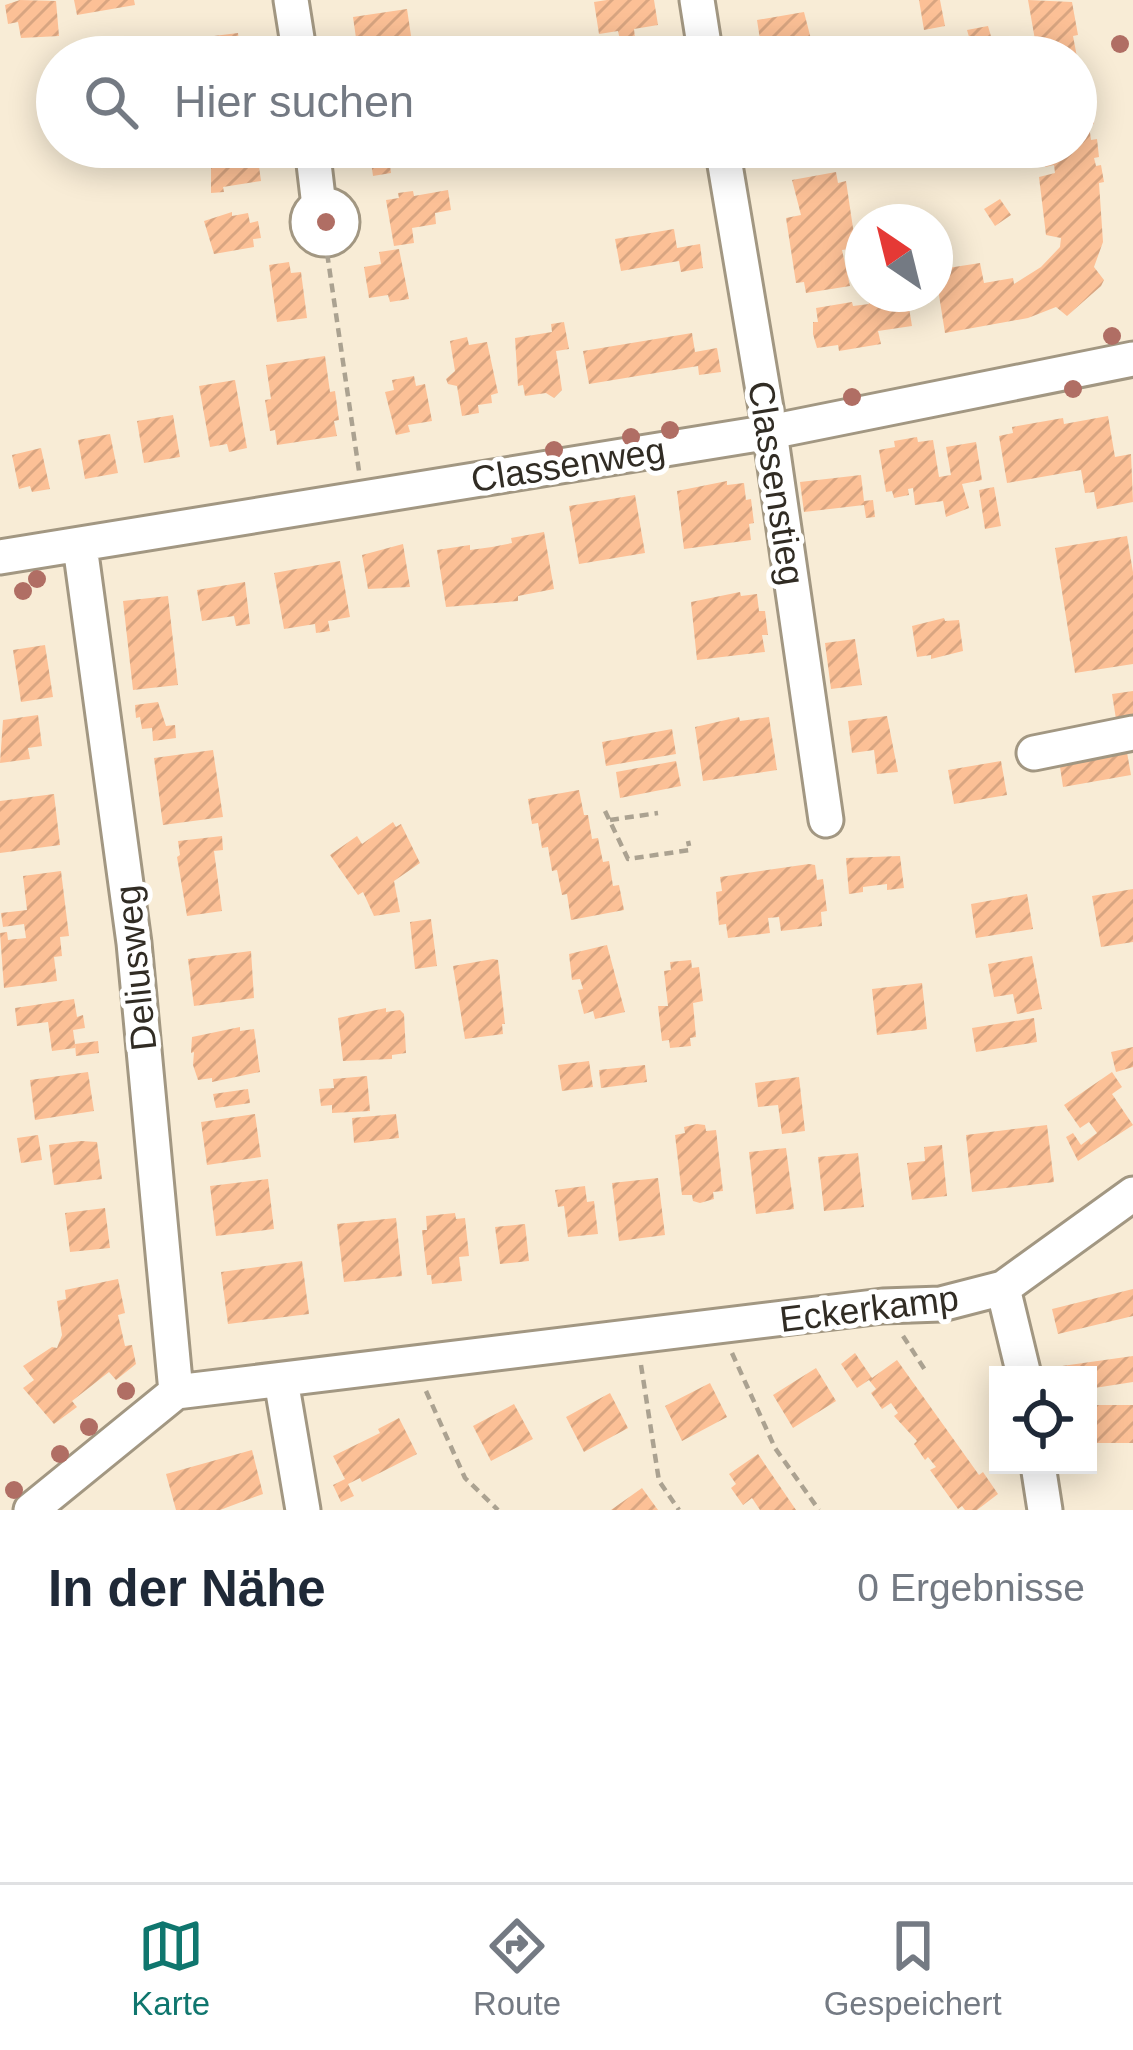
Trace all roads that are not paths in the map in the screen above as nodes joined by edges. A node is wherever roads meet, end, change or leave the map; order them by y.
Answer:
1 (291, 0) edge
2 (697, 0) edge
3 (296, 36) edge
4 (703, 36) edge
5 (315, 168) edge
6 (726, 168) edge
7 (322, 223) road end
8 (1133, 359) edge
9 (770, 432) junction
10 (80, 546) junction
11 (0, 557) edge
12 (1133, 733) edge
13 (1034, 753) dead end
14 (826, 820) dead end
15 (1133, 1194) edge
16 (1003, 1288) junction
17 (1022, 1366) edge
18 (281, 1380) junction
19 (176, 1392) junction
20 (1039, 1474) edge
21 (31, 1510) edge
22 (303, 1510) edge
23 (1045, 1510) edge

1 - 3 street
2 - 4 street
5 - 7 street
6 - 9 street, Classenstieg
8 - 9 street, Classenweg
9 - 10 street, Classenweg
9 - 14 street, Classenstieg
10 - 11 street, Classenweg
10 - 19 street, Deliusweg
12 - 13 street
15 - 16 street, Eckerkamp
16 - 17 street
16 - 18 street, Eckerkamp
18 - 19 street, Eckerkamp
18 - 22 street
19 - 21 street
20 - 23 street

